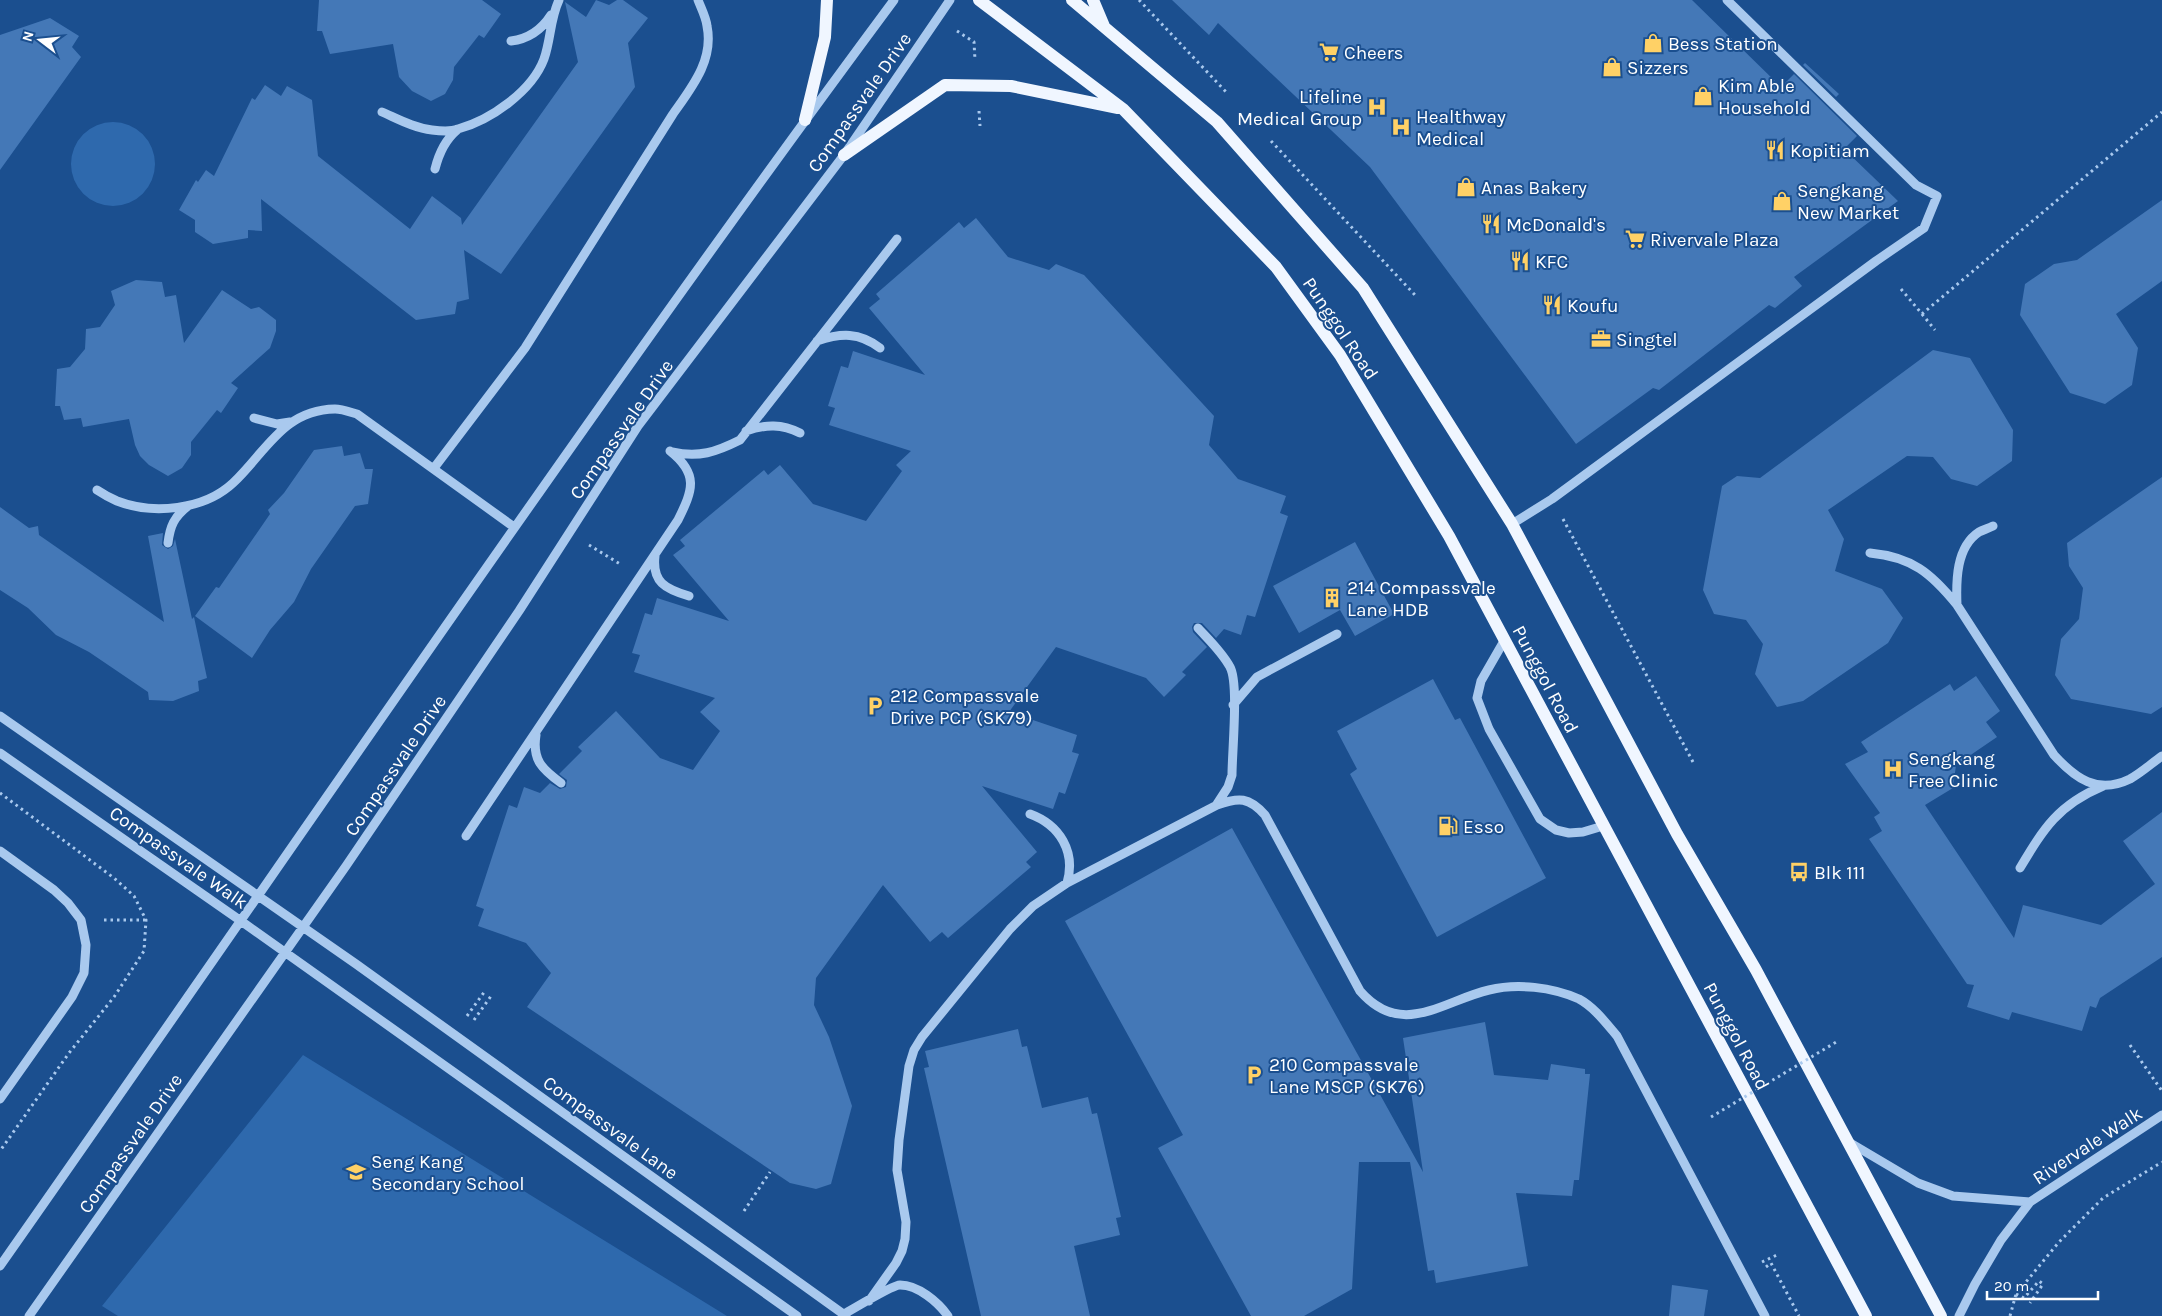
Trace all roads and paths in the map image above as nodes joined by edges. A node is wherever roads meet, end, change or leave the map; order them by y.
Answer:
1 (559, 0) edge
2 (698, 0) edge
3 (826, 0) edge
4 (894, 0) edge
5 (950, 0) edge
6 (979, 0) edge
7 (1072, 0) edge
8 (1093, 0) edge
9 (1140, 0) edge
10 (1727, 0) edge
11 (554, 10) junction
12 (1106, 31) junction
13 (511, 42) dead end
14 (1230, 97) dead end
15 (1123, 109) junction
16 (382, 112) dead end
17 (2162, 112) edge
18 (805, 120) junction
19 (457, 130) junction
20 (1269, 139) dead end
21 (844, 155) junction
22 (435, 169) dead end
23 (897, 239) dead end
24 (1901, 289) dead end
25 (1415, 295) dead end
26 (1922, 314) junction
27 (1935, 330) dead end
28 (817, 341) junction
29 (880, 348) dead end
30 (254, 418) dead end
31 (290, 422) junction
32 (746, 431) junction
33 (800, 432) dead end
34 (434, 468) junction
35 (97, 490) dead end
36 (1552, 499) junction
37 (189, 505) junction
38 (1512, 524) junction
39 (1993, 526) dead end
40 (514, 527) junction
41 (168, 543) dead end
42 (586, 544) dead end
43 (656, 553) junction
44 (1870, 553) dead end
45 (625, 567) dead end
46 (689, 596) dead end
47 (1957, 605) junction
48 (1198, 628) dead end
49 (1337, 634) dead end
50 (1504, 641) junction
51 (1233, 705) junction
52 (0, 716) edge
53 (537, 732) junction
54 (0, 752) edge
55 (2162, 756) edge
56 (1693, 762) dead end
57 (561, 782) dead end
58 (2106, 785) junction
59 (1217, 805) junction
60 (1030, 814) dead end
61 (1603, 826) junction
62 (466, 836) dead end
63 (0, 851) edge
64 (2020, 868) dead end
65 (1067, 883) junction
66 (258, 895) junction
67 (81, 920) junction
68 (146, 920) dead end
69 (241, 921) junction
70 (303, 927) junction
71 (285, 952) junction
72 (485, 991) dead end
73 (491, 996) dead end
74 (467, 1016) dead end
75 (475, 1019) dead end
76 (1838, 1041) dead end
77 (2130, 1045) dead end
78 (2162, 1092) edge
79 (0, 1099) edge
80 (2162, 1115) edge
81 (1711, 1117) dead end
82 (1847, 1140) junction
83 (2162, 1162) edge
84 (770, 1172) dead end
85 (2030, 1202) junction
86 (744, 1211) dead end
87 (1778, 1255) dead end
88 (1761, 1262) dead end
89 (0, 1266) edge
90 (2016, 1294) junction
91 (869, 1301) junction
92 (2030, 1302) dead end
93 (845, 1315) edge
94 (29, 1316) edge
95 (797, 1316) edge
96 (948, 1316) edge
97 (1765, 1316) edge
98 (1866, 1316) edge
99 (1941, 1316) edge
100 (1959, 1316) edge
101 (2010, 1316) edge

1 - 11 street
2 - 34 street
3 - 18 main road
4 - 18 street, Compassvale Drive
5 - 21 street, Compassvale Drive
6 - 15 main road, Punggol Road
7 - 12 main road, Punggol Road
8 - 12 main road
9 - 14 path
10 - 36 street
11 - 13 street
11 - 19 street
12 - 38 main road, Punggol Road
15 - 21 main road
15 - 50 main road, Punggol Road
16 - 19 street
17 - 26 path
18 - 40 street, Compassvale Drive
19 - 22 street
20 - 25 path
21 - 70 street, Compassvale Drive
23 - 28 street
24 - 26 path
26 - 27 path
28 - 29 street
28 - 32 street
30 - 31 street
31 - 34 street
31 - 37 street
32 - 33 street
32 - 43 street
34 - 40 street
35 - 37 street
36 - 38 street
36 - 56 path
37 - 41 street
38 - 82 main road, Punggol Road
39 - 47 street
40 - 66 street, Compassvale Drive
42 - 45 path
43 - 46 street
43 - 53 street
44 - 47 street
47 - 58 street
48 - 51 street
49 - 51 street
50 - 61 main road, Punggol Road
50 - 61 street
51 - 59 street
52 - 66 street, Compassvale Lane
53 - 57 street
53 - 62 street
54 - 69 street, Compassvale Walk
55 - 58 street
58 - 64 street
59 - 65 street
59 - 97 street
60 - 65 street
61 - 98 main road, Punggol Road
63 - 67 street
65 - 91 street
66 - 69 street, Compassvale Drive
66 - 70 street, Compassvale Lane
67 - 68 path
67 - 79 street
69 - 71 street, Compassvale Walk
69 - 89 street, Compassvale Drive
70 - 71 street, Compassvale Drive
70 - 93 street, Compassvale Lane
71 - 94 street, Compassvale Drive
71 - 95 street, Compassvale Walk
72 - 74 path
73 - 75 path
76 - 81 path, bridge
77 - 78 path
80 - 85 street, Rivervale Walk
82 - 85 street, Rivervale Walk
82 - 99 main road, Punggol Road
83 - 90 path
84 - 86 path
85 - 100 street, Rivervale Walk
87 - 88 path
90 - 92 path
90 - 101 path
91 - 93 street
91 - 96 street

